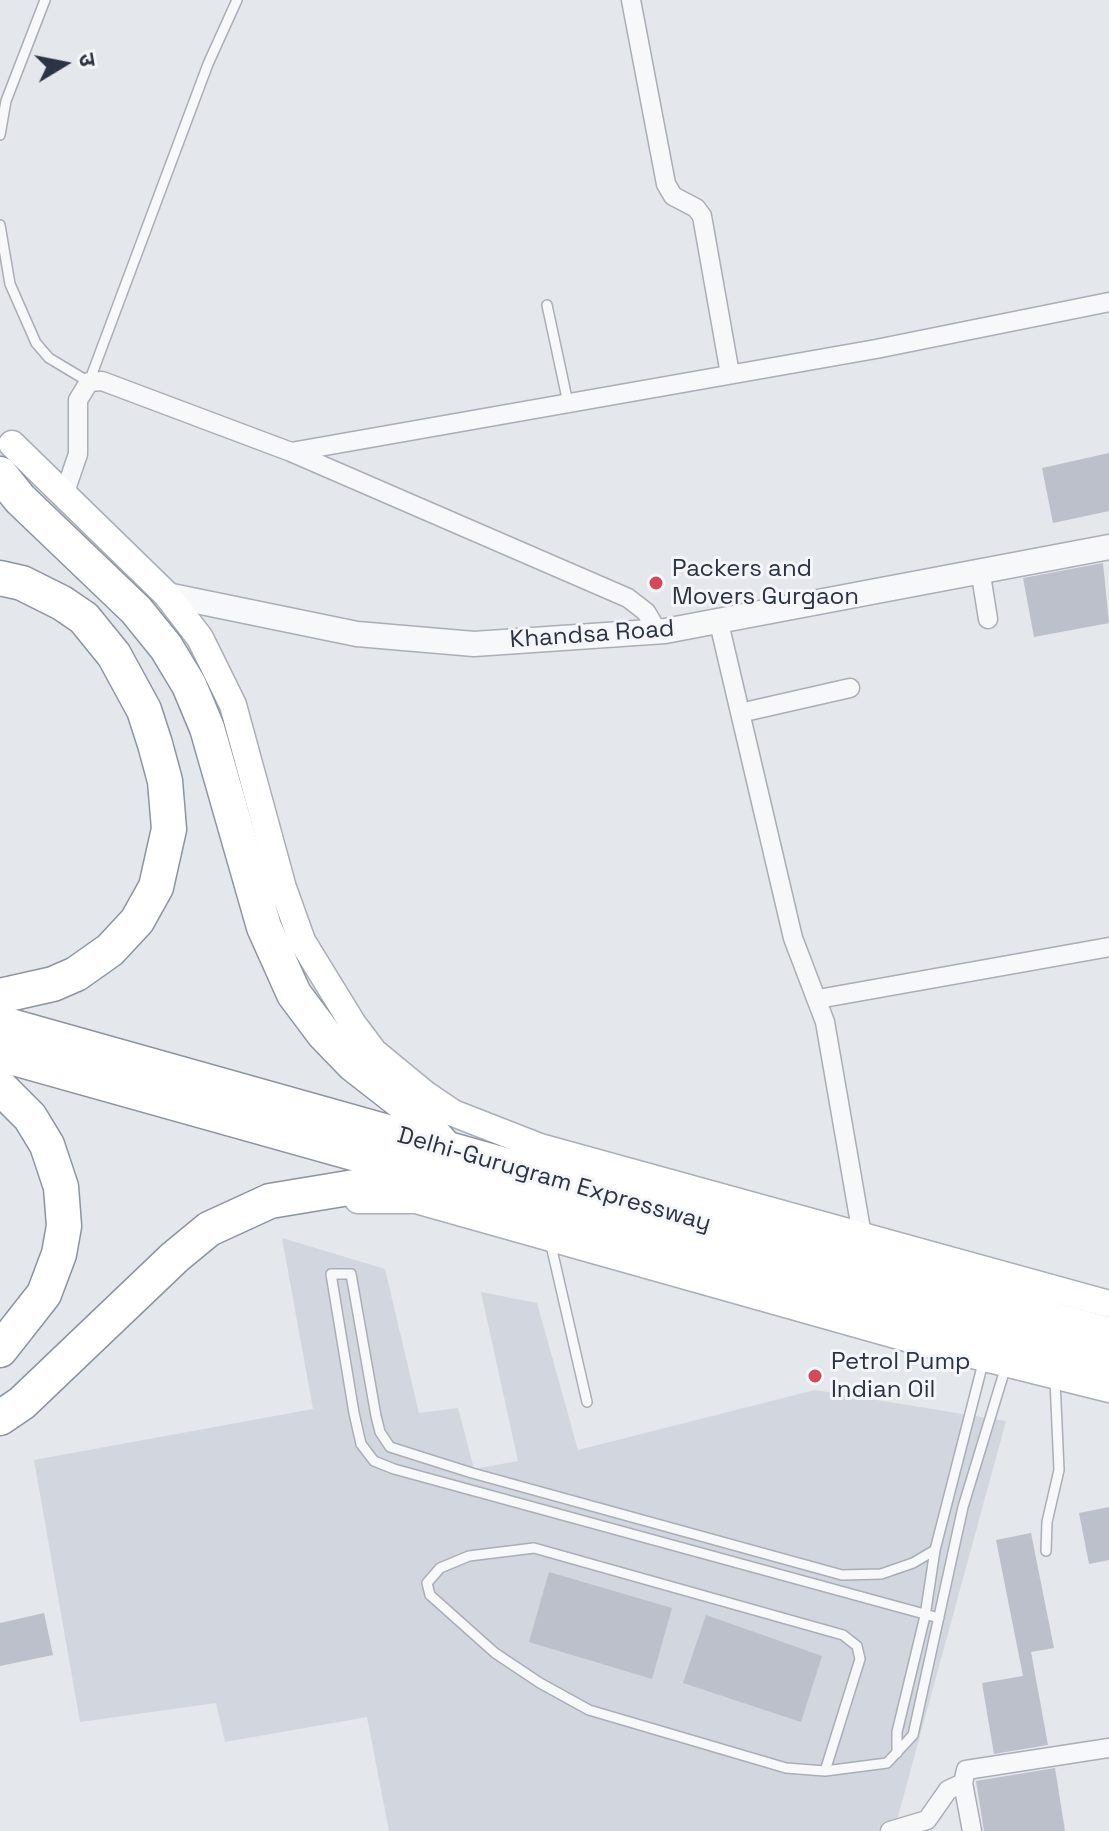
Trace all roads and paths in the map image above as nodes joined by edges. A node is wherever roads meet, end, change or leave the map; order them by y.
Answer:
1 (45, 0) edge
2 (237, 0) edge
3 (631, 0) edge
4 (0, 135) edge
5 (0, 225) edge
6 (1109, 302) edge
7 (547, 305) dead end
8 (730, 374) junction
9 (89, 382) junction
10 (568, 403) junction
11 (291, 452) junction
12 (6, 459) edge
13 (64, 495) junction
14 (1109, 547) edge
15 (980, 569) junction
16 (0, 578) edge
17 (167, 595) junction
18 (988, 619) dead end
19 (719, 623) junction
20 (658, 632) junction
21 (850, 688) dead end
22 (740, 713) junction
23 (1109, 947) edge
24 (0, 996) edge
25 (818, 999) junction
26 (0, 1023) edge
27 (0, 1054) edge
28 (0, 1087) edge
29 (437, 1162) junction
30 (256, 1206) junction
31 (862, 1235) junction
32 (550, 1238) junction
33 (1109, 1304) edge
34 (1109, 1335) edge
35 (0, 1350) edge
36 (996, 1360) junction
37 (1109, 1365) edge
38 (1055, 1374) junction
39 (1109, 1389) edge
40 (587, 1402) dead end
41 (0, 1418) edge
42 (384, 1442) junction
43 (368, 1456) junction
44 (935, 1550) junction
45 (1046, 1551) dead end
46 (925, 1616) junction
47 (939, 1618) junction
48 (1109, 1748) edge
49 (897, 1753) junction
50 (825, 1771) junction
51 (963, 1783) junction
52 (890, 1831) edge
53 (972, 1831) edge

1 - 4 lane
2 - 9 lane
3 - 8 street
5 - 9 lane
6 - 8 street
7 - 10 lane
8 - 10 street
9 - 11 street
9 - 13 street
10 - 11 street
11 - 20 street
12 - 13 main road
12 - 29 highway
13 - 17 main road
14 - 15 street, Khandsa Road
15 - 18 street
15 - 19 street, Khandsa Road
16 - 24 highway
17 - 20 street, Khandsa Road
17 - 31 main road
19 - 20 street, Khandsa Road
19 - 22 street
21 - 22 street
22 - 25 street
23 - 25 street
25 - 31 street
26 - 29 highway, Delhi-Gurugram Expressway
27 - 29 highway, Delhi-Gurugram Expressway
28 - 35 highway
29 - 30 highway
29 - 34 highway, Delhi-Gurugram Expressway
29 - 37 highway, Delhi-Gurugram Expressway
30 - 32 main road
30 - 41 highway
31 - 33 main road
32 - 36 main road
32 - 40 lane
36 - 38 main road
36 - 44 lane
36 - 47 lane
38 - 39 main road
38 - 45 lane
42 - 43 lane
42 - 43 lane
42 - 44 lane
43 - 46 lane
44 - 46 lane
46 - 47 lane
46 - 49 lane
47 - 49 lane
48 - 51 street
49 - 50 lane
50 - 50 lane
51 - 52 street
51 - 53 street

